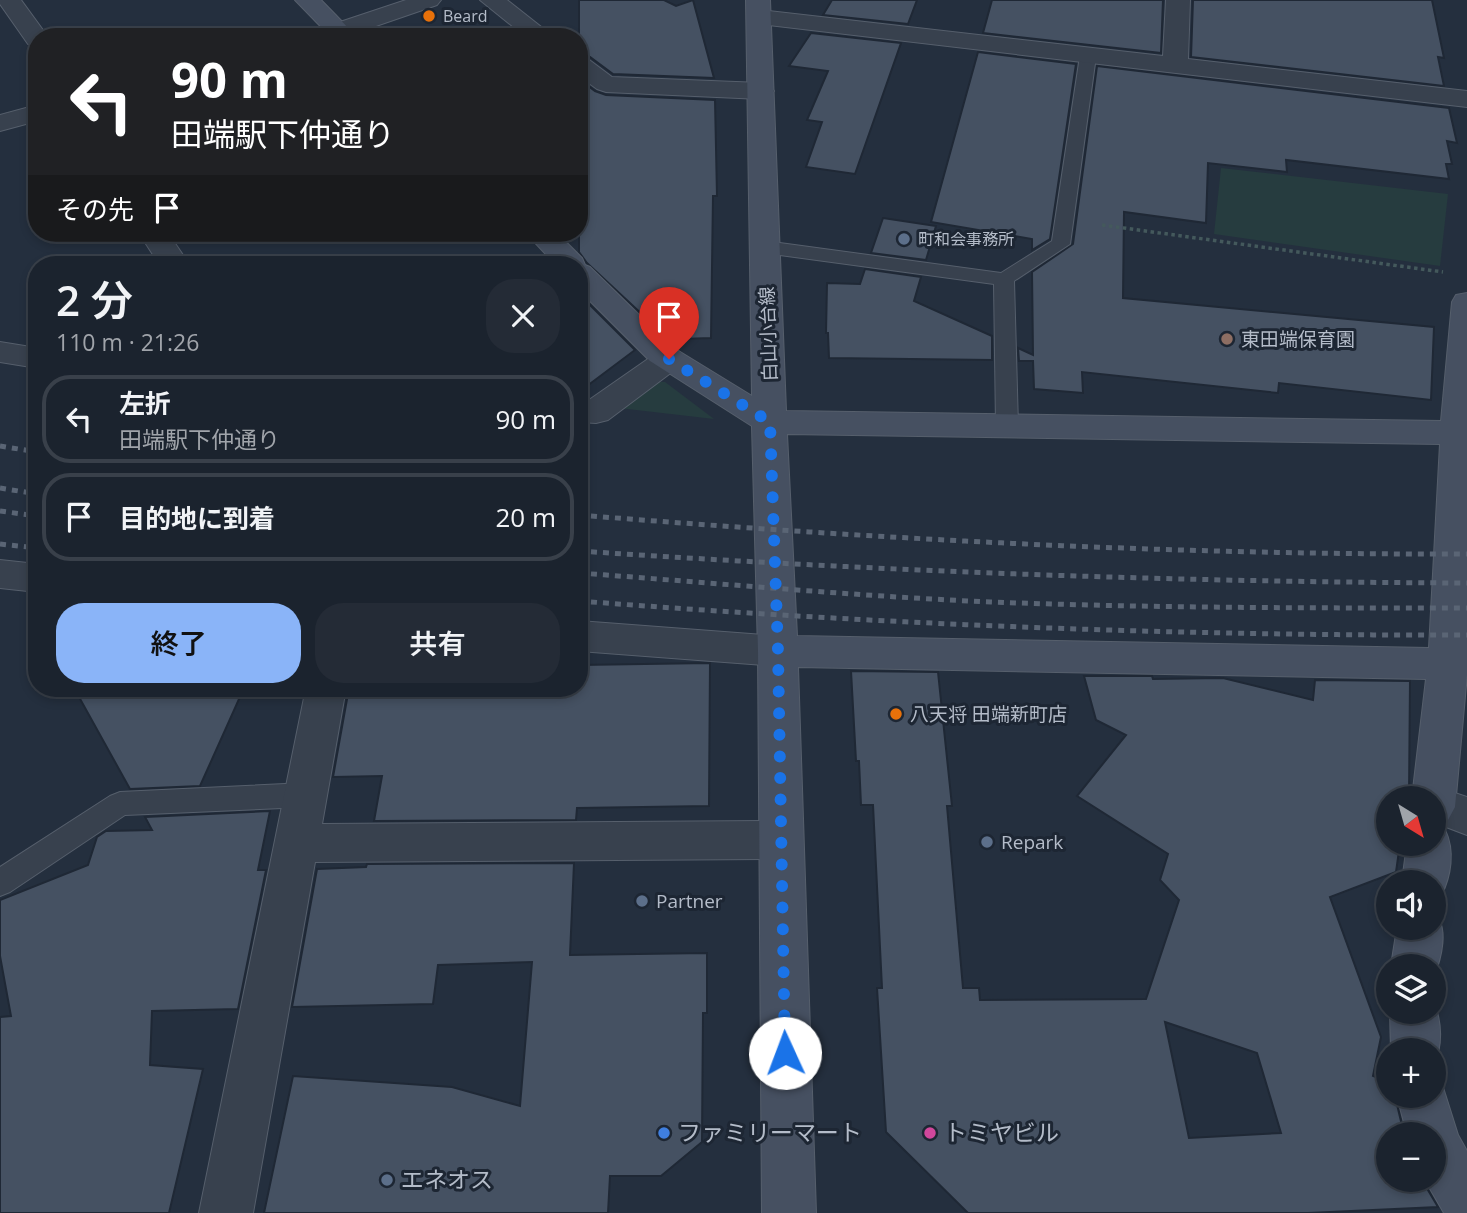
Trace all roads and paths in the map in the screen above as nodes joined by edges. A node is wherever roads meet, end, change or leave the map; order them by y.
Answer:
1 (9, 0) edge
2 (307, 0) edge
3 (429, 0) edge
4 (492, 0) edge
5 (1178, 0) edge
6 (758, 9) edge
7 (29, 28) edge
8 (329, 28) edge
9 (354, 28) edge
10 (530, 28) edge
11 (28, 33) edge
12 (0, 34) edge
13 (1088, 56) junction
14 (1175, 66) junction
15 (588, 70) edge
16 (761, 92) junction
17 (1467, 99) edge
18 (28, 115) edge
19 (0, 123) edge
20 (1063, 219) junction
21 (550, 242) edge
22 (765, 247) junction
23 (563, 256) edge
24 (1004, 279) junction
25 (588, 282) edge
26 (1458, 287) edge
27 (0, 352) edge
28 (28, 357) edge
29 (669, 359) junction
30 (588, 412) edge
31 (770, 422) junction
32 (1007, 426) junction
33 (1458, 433) junction
34 (0, 574) edge
35 (28, 577) edge
36 (588, 637) edge
37 (778, 651) junction
38 (1458, 664) edge
39 (324, 697) edge
40 (1437, 786) edge
41 (306, 795) junction
42 (1446, 810) edge
43 (1467, 816) edge
44 (780, 840) junction
45 (296, 843) junction
46 (0, 883) edge
47 (1446, 1165) edge
48 (1467, 1201) edge
49 (226, 1213) edge
50 (789, 1213) edge

1 - 7 street
2 - 8 street
3 - 9 street
4 - 10 street
5 - 14 street
6 - 13 street
6 - 16 street, 白山小台線
11 - 12 street
13 - 14 street
13 - 20 lane
14 - 17 street
15 - 16 street
16 - 22 street, 白山小台線
18 - 19 street
20 - 24 lane
20 - 26 path
21 - 23 street
22 - 24 lane
22 - 31 street, 白山小台線
24 - 32 lane
25 - 29 street
26 - 33 street
27 - 28 street
29 - 30 street
29 - 31 street
31 - 32 street
31 - 37 street, 白山小台線
32 - 33 street
33 - 38 street
34 - 35 street
36 - 37 street
37 - 38 street
37 - 44 street, 白山小台線
38 - 40 street
39 - 41 street
41 - 45 street
41 - 46 lane
42 - 43 street
44 - 45 street
44 - 50 street, 白山小台線
45 - 49 street
47 - 48 street

